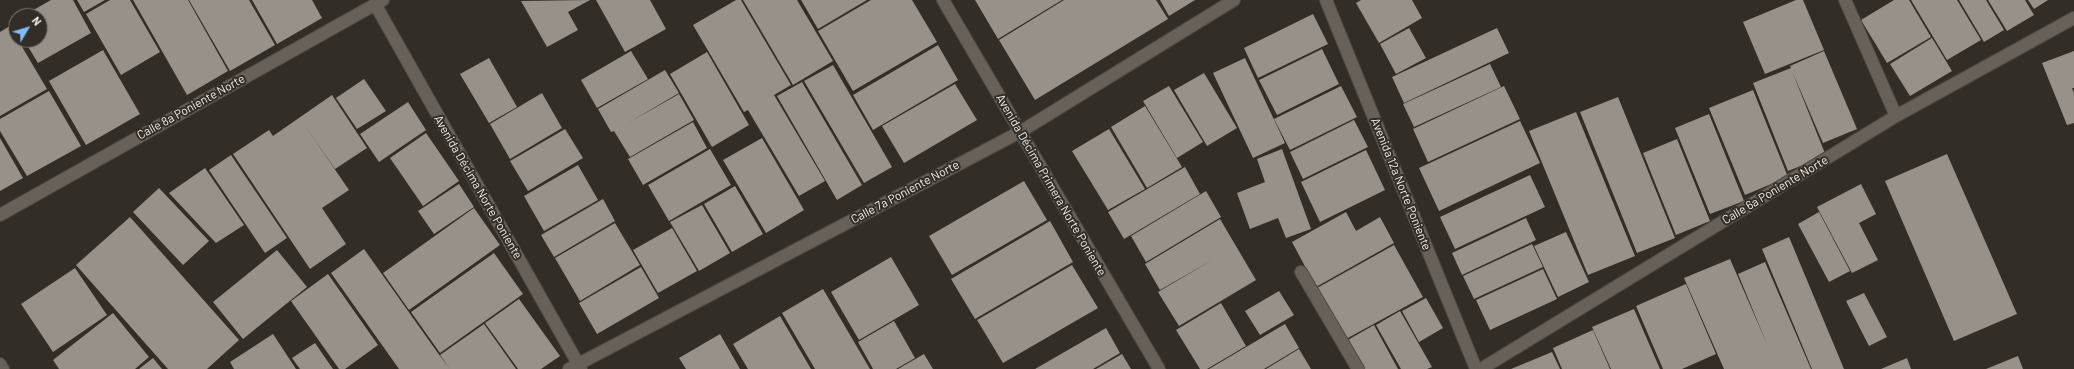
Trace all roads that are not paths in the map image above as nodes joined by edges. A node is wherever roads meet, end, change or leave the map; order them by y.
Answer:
1 (943, 0) edge
2 (1234, 0) edge
3 (1326, 0) edge
4 (1845, 0) edge
5 (379, 2) edge
6 (2074, 18) edge
7 (1896, 116) junction
8 (1020, 132) junction
9 (0, 215) edge
10 (1301, 272) dead end
11 (0, 364) edge
12 (576, 367) edge
13 (3, 369) edge
14 (1159, 369) edge
15 (1358, 369) edge
16 (1476, 369) edge
17 (1481, 369) edge

1 - 8 street, Avenida Décima Primera Norte Poniente
2 - 8 street, Calle 7a Poniente Norte
3 - 16 street, Avenida 12a Norte Poniente
4 - 7 street
5 - 9 street, Calle 8a Poniente Norte
5 - 12 street, Avenida Décima Norte Poniente
6 - 7 street, Calle 6a Poniente Norte
7 - 17 street, Calle 6a Poniente Norte
8 - 12 street, Calle 7a Poniente Norte
8 - 14 street, Avenida Décima Primera Norte Poniente
10 - 15 street
11 - 13 street

